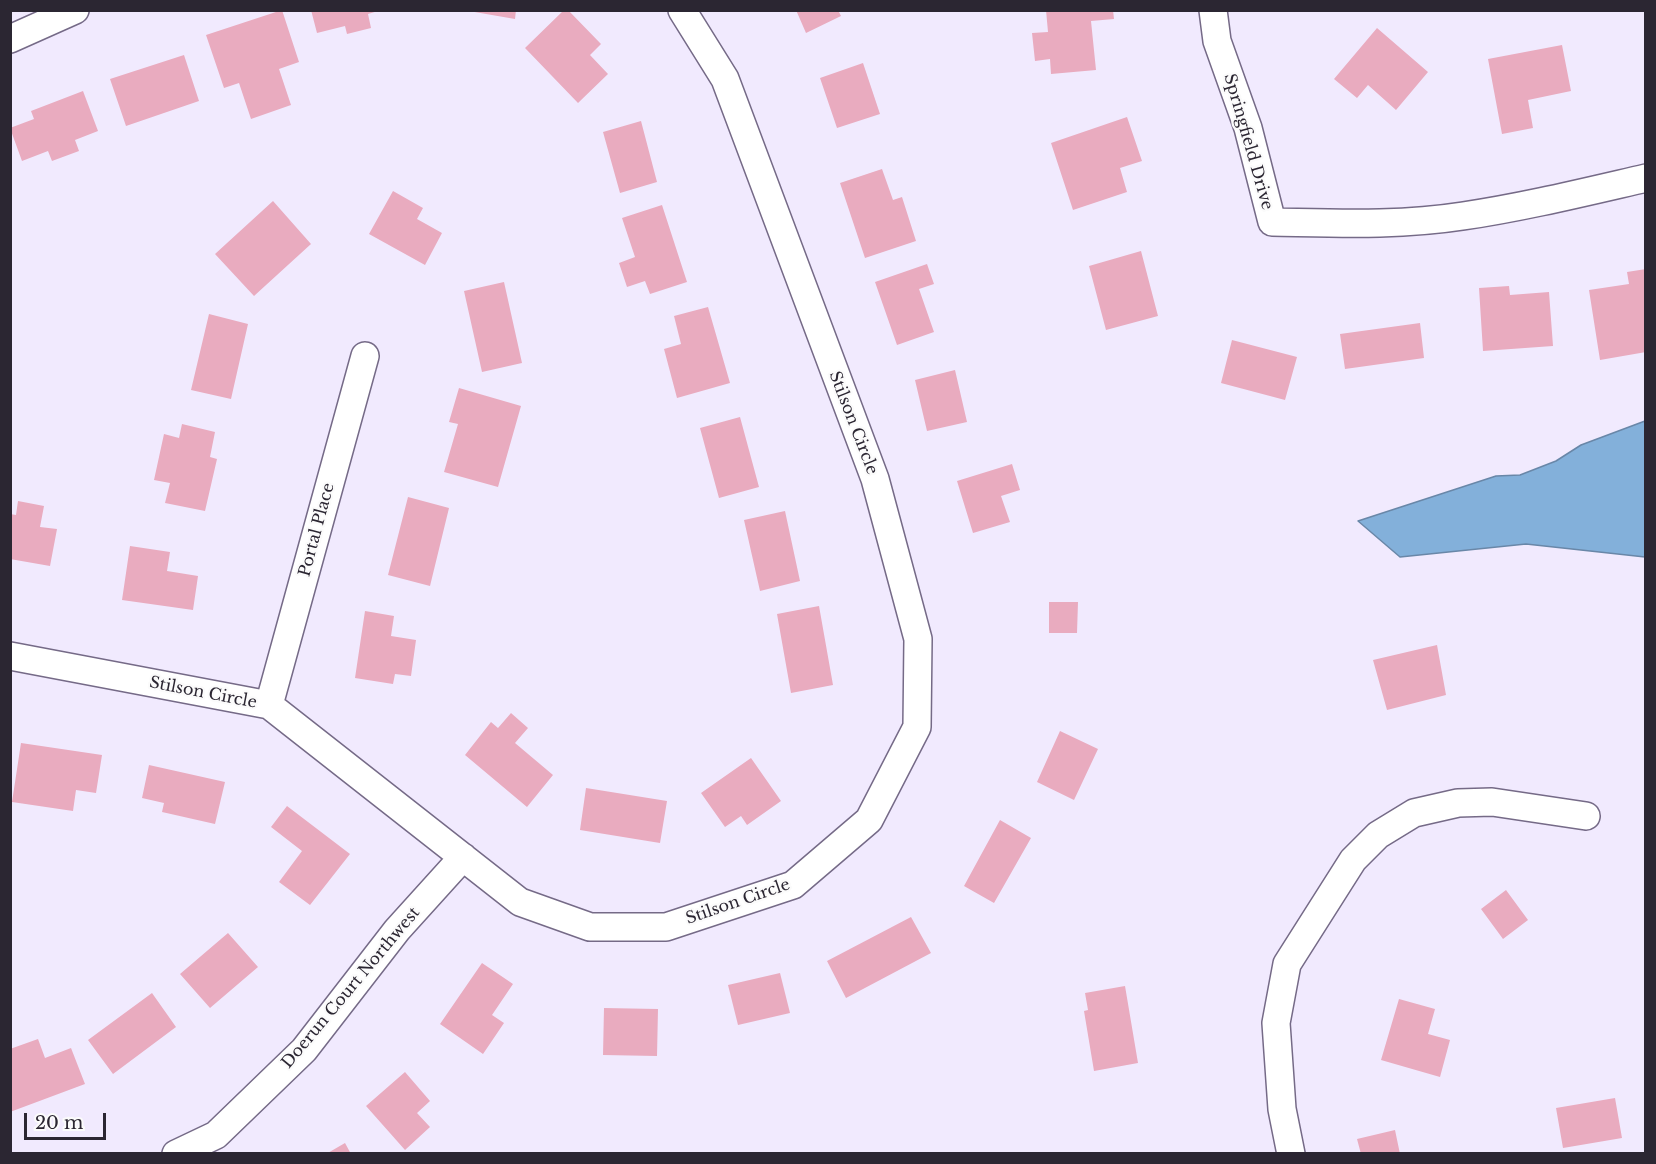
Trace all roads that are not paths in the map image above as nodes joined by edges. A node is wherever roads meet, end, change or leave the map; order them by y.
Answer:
1 (75, 10) edge
2 (682, 10) edge
3 (1213, 10) edge
4 (10, 39) edge
5 (1646, 178) edge
6 (364, 356) dead end
7 (10, 657) edge
8 (269, 705) junction
9 (1586, 816) dead end
10 (463, 857) junction
11 (176, 1154) edge
12 (1291, 1154) edge

1 - 4 street
2 - 10 street, Stilson Circle
3 - 5 street, Springfield Drive
6 - 8 street, Portal Place
7 - 8 street, Stilson Circle
8 - 10 street, Stilson Circle
9 - 12 street
10 - 11 street, Doerun Court Northwest

